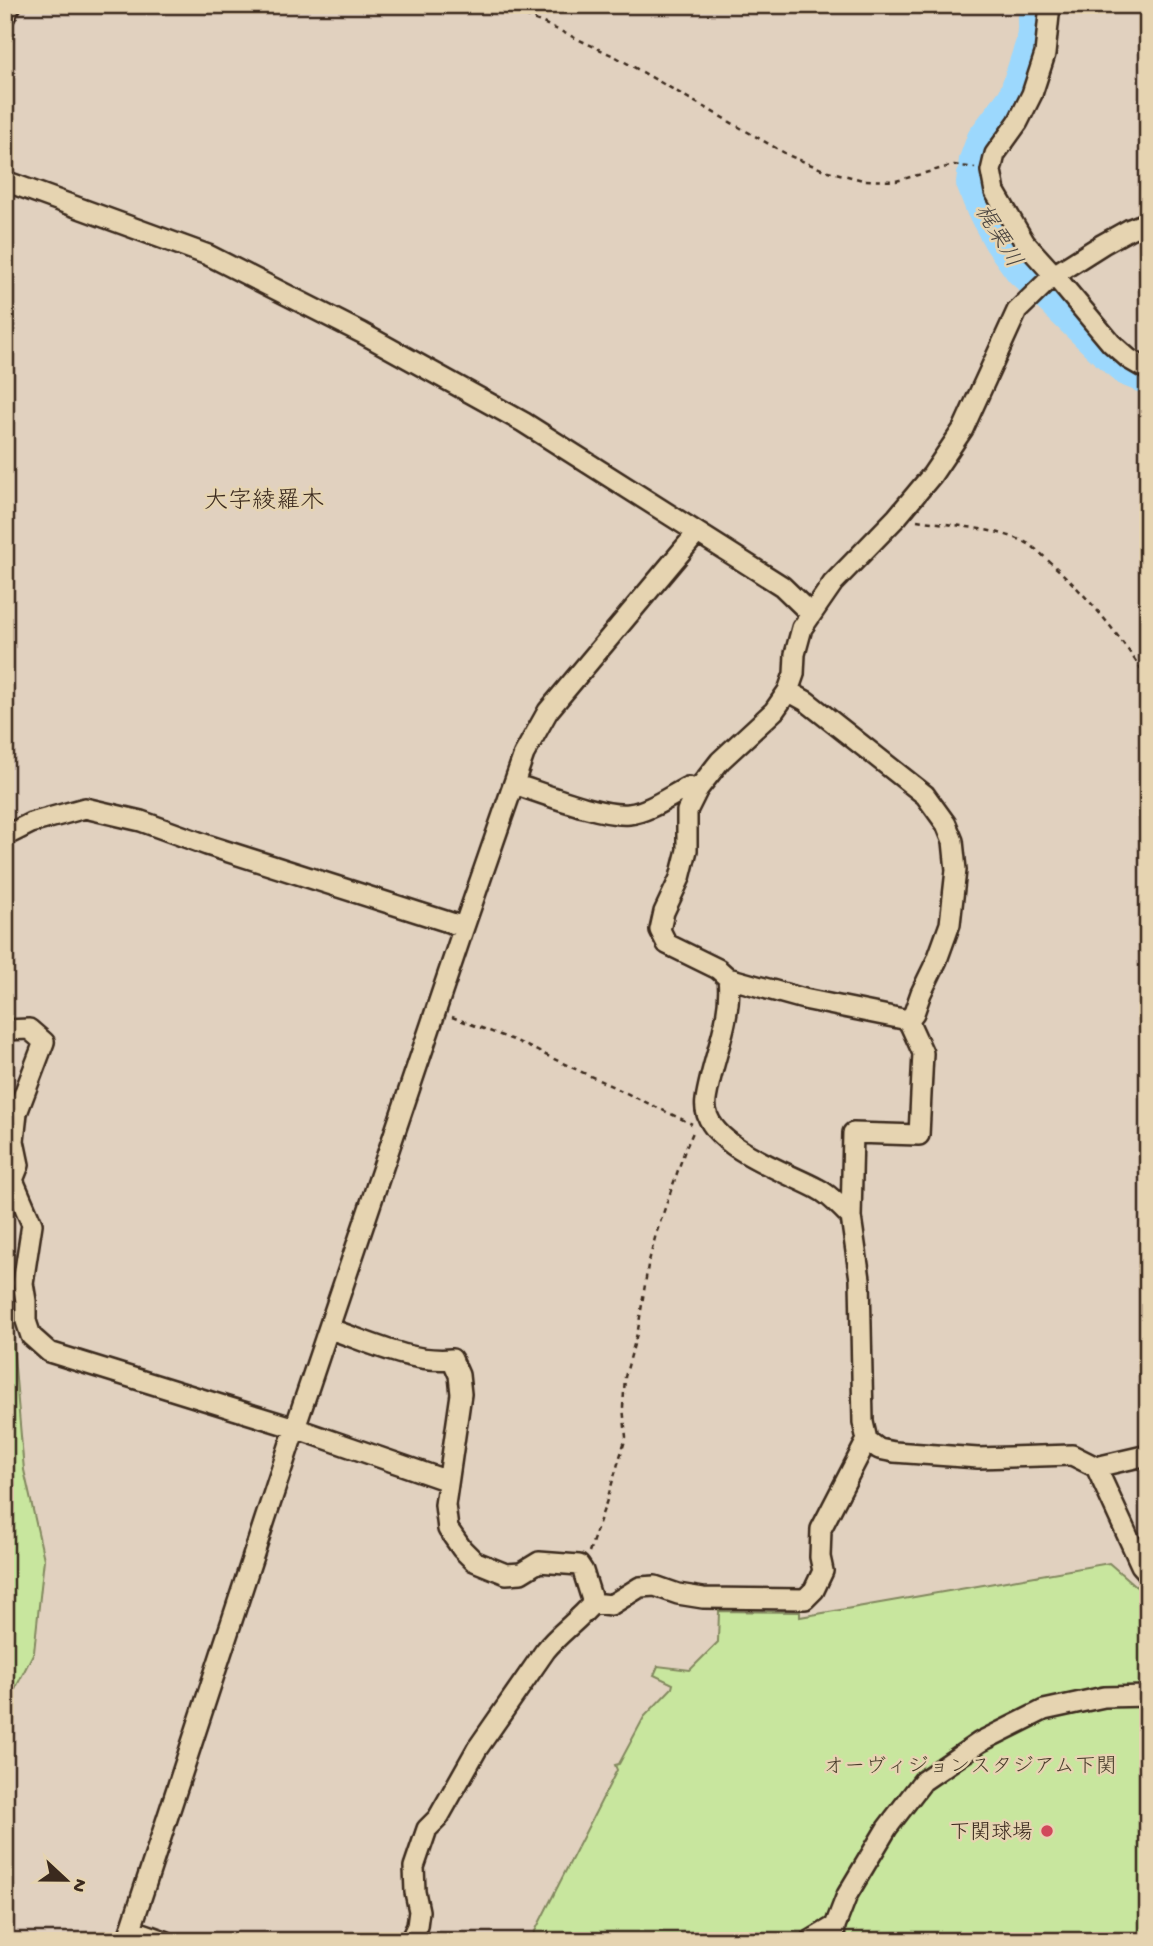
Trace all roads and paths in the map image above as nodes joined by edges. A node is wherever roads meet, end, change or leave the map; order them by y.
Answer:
1 (11, 5) edge
2 (497, 5) edge
3 (1050, 5) edge
4 (5, 16) edge
5 (991, 171) junction
6 (5, 181) edge
7 (1148, 222) edge
8 (1052, 277) junction
9 (1148, 370) edge
10 (897, 517) junction
11 (697, 533) junction
12 (811, 614) junction
13 (1148, 680) edge
14 (788, 691) junction
15 (514, 784) junction
16 (698, 789) junction
17 (5, 835) edge
18 (464, 927) junction
19 (728, 978) junction
20 (436, 1010) junction
21 (908, 1020) junction
22 (5, 1030) edge
23 (851, 1217) junction
24 (330, 1329) junction
25 (295, 1428) junction
26 (867, 1440) junction
27 (1148, 1455) edge
28 (1096, 1467) junction
29 (448, 1481) junction
30 (579, 1565) junction
31 (1148, 1573) edge
32 (593, 1603) junction
33 (1148, 1696) edge
34 (834, 1933) edge
35 (129, 1935) edge
36 (165, 1941) edge
37 (410, 1941) edge
38 (810, 1941) edge

1 - 4 street
2 - 5 path
3 - 5 street
5 - 8 street
6 - 11 street
7 - 8 street
8 - 9 street
8 - 10 street
10 - 12 street
10 - 13 path
11 - 12 street
11 - 15 street
12 - 14 street
14 - 16 street
14 - 21 street
15 - 16 street
15 - 18 street
16 - 19 street
17 - 18 street
18 - 20 street
19 - 21 street
19 - 23 street
20 - 24 street
20 - 30 path
21 - 23 street
22 - 25 street
23 - 26 street
24 - 25 street
24 - 29 street
25 - 29 street
25 - 35 street
26 - 28 street
26 - 32 street
27 - 28 street
28 - 31 street
29 - 30 street
30 - 32 street
32 - 37 street
33 - 34 street
34 - 38 street
35 - 36 street

